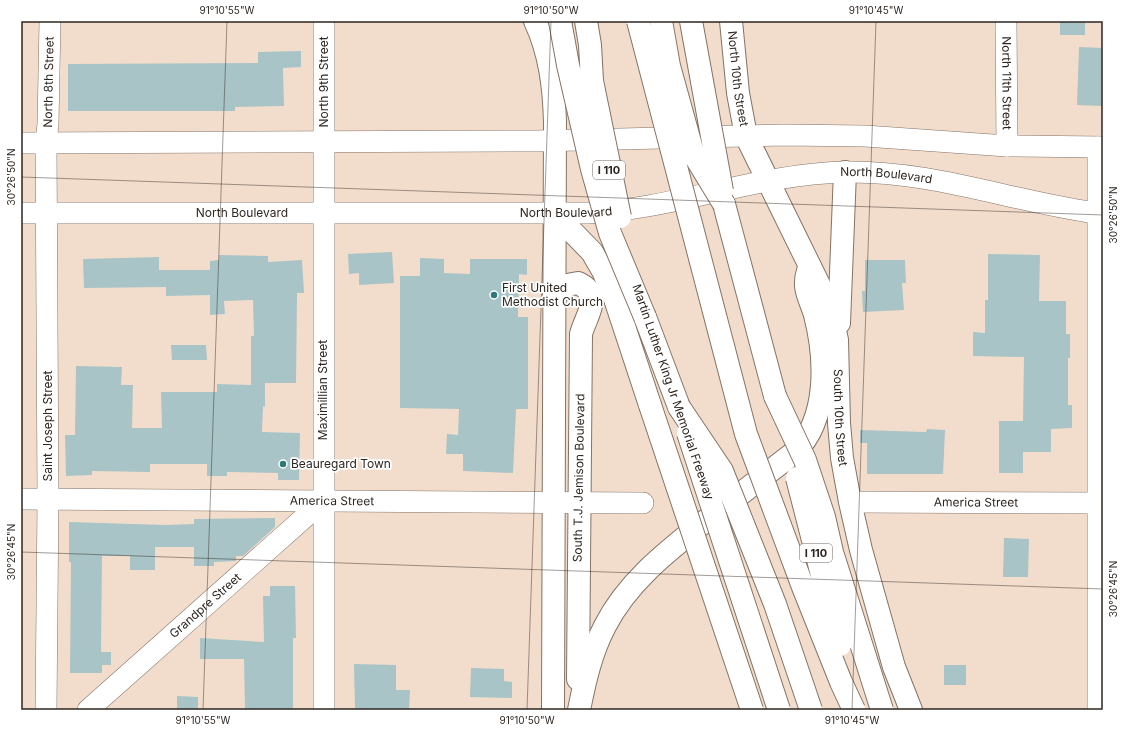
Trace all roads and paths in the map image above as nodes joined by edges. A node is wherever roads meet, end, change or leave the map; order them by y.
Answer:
1 (50, 21) edge
2 (324, 21) edge
3 (535, 21) edge
4 (560, 21) edge
5 (586, 21) edge
6 (638, 21) edge
7 (661, 21) edge
8 (691, 21) edge
9 (731, 21) edge
10 (1006, 21) edge
11 (746, 136) junction
12 (556, 140) junction
13 (46, 142) junction
14 (323, 142) junction
15 (21, 143) edge
16 (1007, 146) junction
17 (1100, 147) edge
18 (845, 172) junction
19 (768, 180) junction
20 (724, 204) junction
21 (21, 213) edge
22 (46, 213) junction
23 (324, 213) junction
24 (554, 213) junction
25 (1101, 214) edge
26 (811, 264) junction
27 (554, 296) junction
28 (645, 317) junction
29 (837, 340) junction
30 (775, 396) junction
31 (679, 407) junction
32 (840, 439) junction
33 (795, 452) junction
34 (21, 499) edge
35 (48, 499) junction
36 (323, 501) junction
37 (553, 502) junction
38 (580, 502) junction
39 (850, 502) junction
40 (643, 503) dead end
41 (1100, 503) edge
42 (46, 710) edge
43 (88, 710) edge
44 (324, 710) edge
45 (553, 710) edge
46 (579, 710) edge
47 (752, 710) edge
48 (779, 710) edge
49 (811, 710) edge
50 (854, 710) edge
51 (858, 710) edge
52 (882, 710) edge
53 (910, 710) edge
54 (1098, 710) edge

1 - 13 street, North 8th Street
2 - 14 street, North 9th Street
3 - 12 main road, South T.J. Jemison Boulevard
4 - 28 main road, bridge
5 - 28 main road, Martin Luther King Jr Memorial Freeway / I 110, bridge
6 - 50 main road, bridge
7 - 20 main road, bridge
8 - 20 main road, I 110, bridge
9 - 11 main road, North 10th Street
10 - 16 street, North 11th Street
11 - 12 street
11 - 16 street
11 - 19 main road, South 10th Street
12 - 14 street
12 - 24 main road, South T.J. Jemison Boulevard
13 - 14 street
13 - 15 street
13 - 22 street, Saint Joseph Street
14 - 23 street, Maximillian Street
16 - 17 street
17 - 25 street
18 - 19 street, North Boulevard
18 - 25 street, North Boulevard
18 - 29 main road
19 - 24 street, North Boulevard
19 - 26 main road, South 10th Street
20 - 30 main road, I 110
21 - 22 street, North Boulevard
22 - 23 street, North Boulevard
22 - 35 street, Saint Joseph Street
23 - 24 street, North Boulevard
23 - 36 street, Maximillian Street
24 - 27 main road, South T.J. Jemison Boulevard
24 - 47 main road, bridge
25 - 41 street
26 - 29 main road, South 10th Street
26 - 33 main road
27 - 37 main road, South T.J. Jemison Boulevard
27 - 38 main road, South T.J. Jemison Boulevard
28 - 31 main road, Martin Luther King Jr Memorial Freeway / I 110
29 - 32 main road, South 10th Street
30 - 51 main road, I 110, bridge
30 - 52 main road, bridge
31 - 48 main road, Martin Luther King Jr Memorial Freeway / I 110, bridge
31 - 49 main road, bridge
32 - 33 main road
32 - 39 main road, South 10th Street
33 - 46 main road
34 - 35 street, America Street
35 - 36 street, America Street
35 - 42 street, Saint Joseph Street
36 - 37 street, America Street
36 - 43 street, Grandpre Street
36 - 44 street, Maximillian Street
37 - 38 street, America Street
37 - 45 main road, South T.J. Jemison Boulevard
38 - 40 street, America Street
38 - 46 main road, South T.J. Jemison Boulevard
39 - 41 street, America Street
39 - 53 main road, South 10th Street
41 - 54 street

